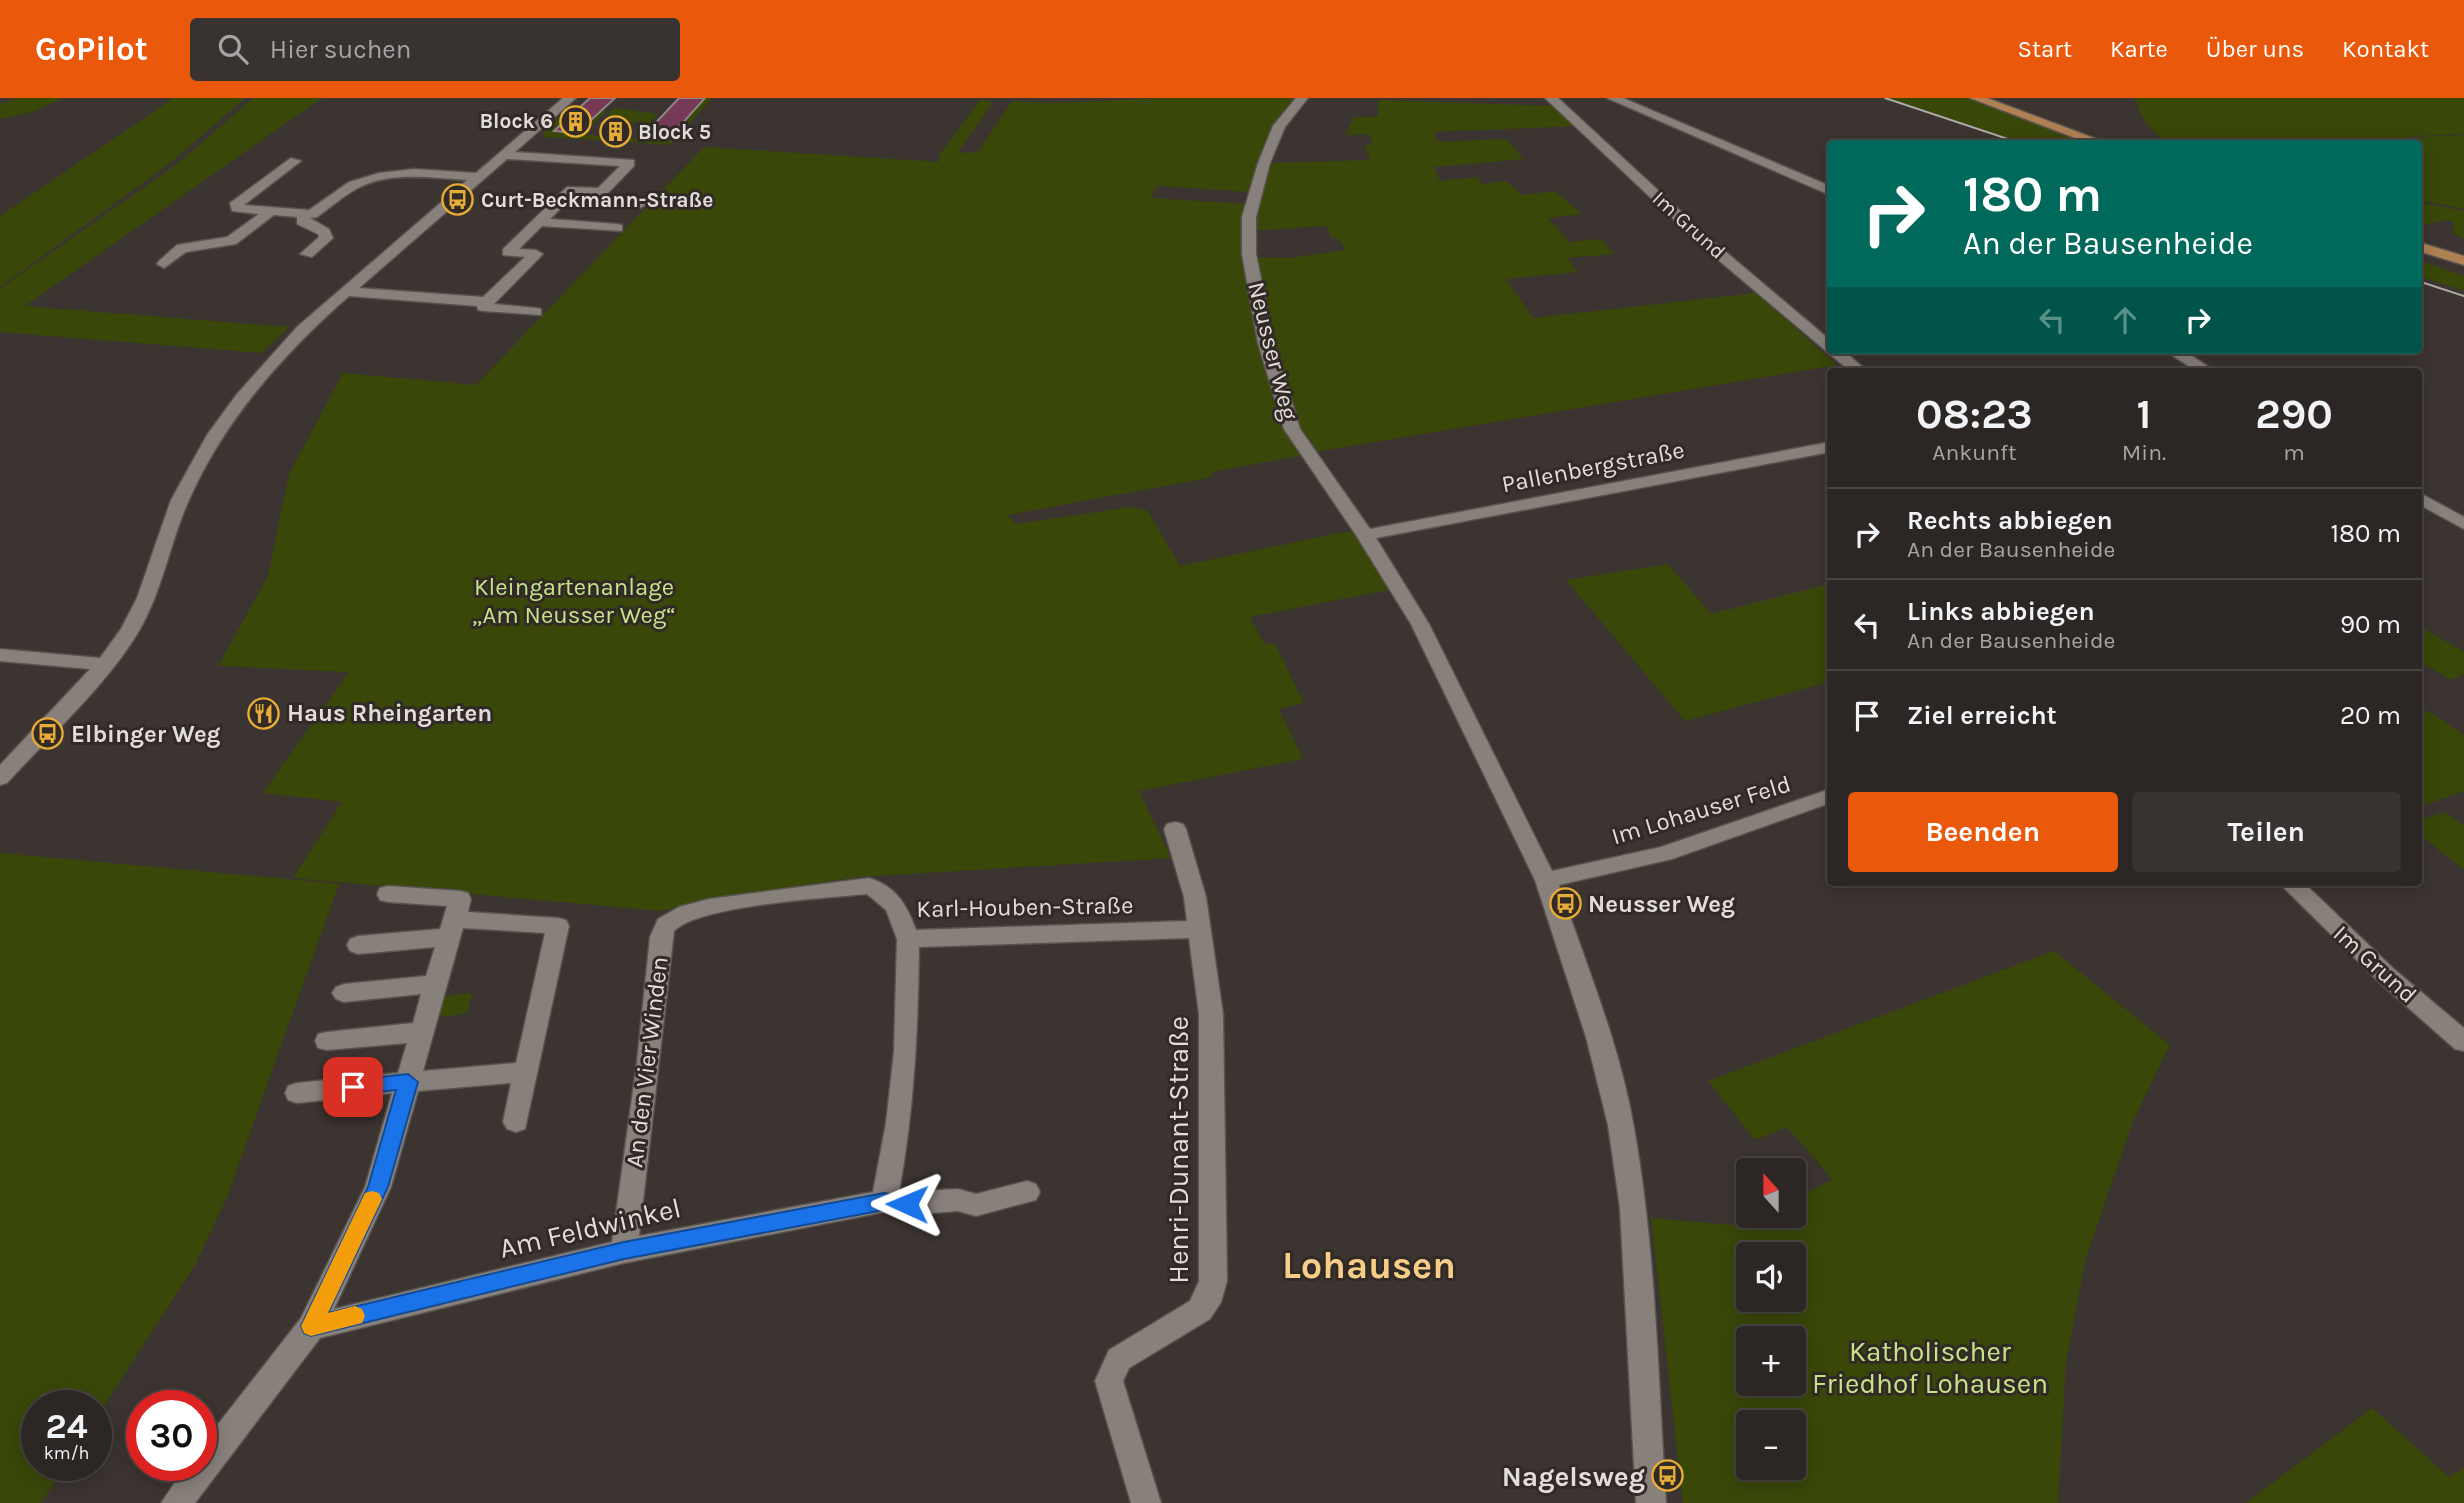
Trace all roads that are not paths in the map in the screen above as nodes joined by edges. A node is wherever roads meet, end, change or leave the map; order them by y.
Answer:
1 (570, 98) edge
2 (1302, 98) edge
3 (1551, 98) edge
4 (1613, 98) edge
5 (1976, 98) edge
6 (1997, 98) edge
7 (2103, 140) edge
8 (2104, 140) edge
9 (503, 155) junction
10 (295, 161) dead end
11 (478, 177) junction
12 (1827, 190) edge
13 (598, 196) junction
14 (640, 204) dead end
15 (269, 213) junction
16 (305, 215) junction
17 (540, 222) junction
18 (617, 228) dead end
19 (2422, 247) edge
20 (307, 254) dead end
21 (2422, 254) edge
22 (2464, 261) edge
23 (164, 264) dead end
24 (2464, 269) edge
25 (348, 292) junction
26 (487, 303) junction
27 (536, 312) dead end
28 (1827, 345) edge
29 (1838, 354) edge
30 (2179, 354) edge
31 (1855, 368) edge
32 (2202, 368) edge
33 (1827, 448) edge
34 (2422, 499) edge
35 (2464, 524) edge
36 (1365, 535) junction
37 (0, 655) edge
38 (105, 664) junction
39 (0, 778) edge
40 (1827, 797) edge
41 (1175, 829) dead end
42 (1546, 880) junction
43 (2293, 886) edge
44 (388, 894) dead end
45 (673, 919) joint
46 (452, 928) junction
47 (1200, 929) junction
48 (908, 939) junction
49 (358, 945) dead end
50 (436, 985) junction
51 (344, 993) dead end
52 (422, 1032) junction
53 (327, 1041) dead end
54 (2464, 1041) edge
55 (526, 1072) junction
56 (408, 1082) junction
57 (297, 1093) dead end
58 (516, 1122) dead end
59 (1027, 1192) dead end
60 (884, 1201) junction
61 (624, 1251) junction
62 (311, 1326) junction
63 (176, 1503) edge
64 (1146, 1503) edge
65 (1651, 1503) edge

1 - 9 street
2 - 36 street, Neusser Weg
3 - 28 street, Im Grund
4 - 12 street
5 - 7 main road
6 - 8 main road
9 - 11 street
9 - 13 street
10 - 15 street
11 - 16 street
11 - 25 street
13 - 14 street
13 - 17 street
15 - 16 street
15 - 23 street
16 - 20 street
17 - 18 street
17 - 26 street
19 - 22 main road
21 - 24 main road
25 - 26 street
25 - 38 street
26 - 27 street
29 - 31 street, Im Grund
30 - 32 street
33 - 36 street, Pallenbergstraße
34 - 35 street
36 - 42 street, Neusser Weg
37 - 38 street
38 - 39 street
40 - 42 street, Im Lohauser Feld
41 - 47 street, Henri-Dunant-Straße
42 - 65 street, Neusser Weg
43 - 54 street, Im Grund
44 - 46 street
45 - 48 street, Karl-Houben-Straße
45 - 61 street, An den Vier Winden
46 - 49 street
46 - 50 street
46 - 55 street
47 - 48 street, Karl-Houben-Straße
47 - 64 street, Henri-Dunant-Straße
48 - 60 street
50 - 51 street
50 - 52 street
52 - 53 street
52 - 56 street
55 - 56 street
55 - 58 street
56 - 57 street
56 - 62 street
59 - 60 street, Am Feldwinkel
60 - 61 street, Am Feldwinkel
61 - 62 street, Am Feldwinkel
62 - 63 street

